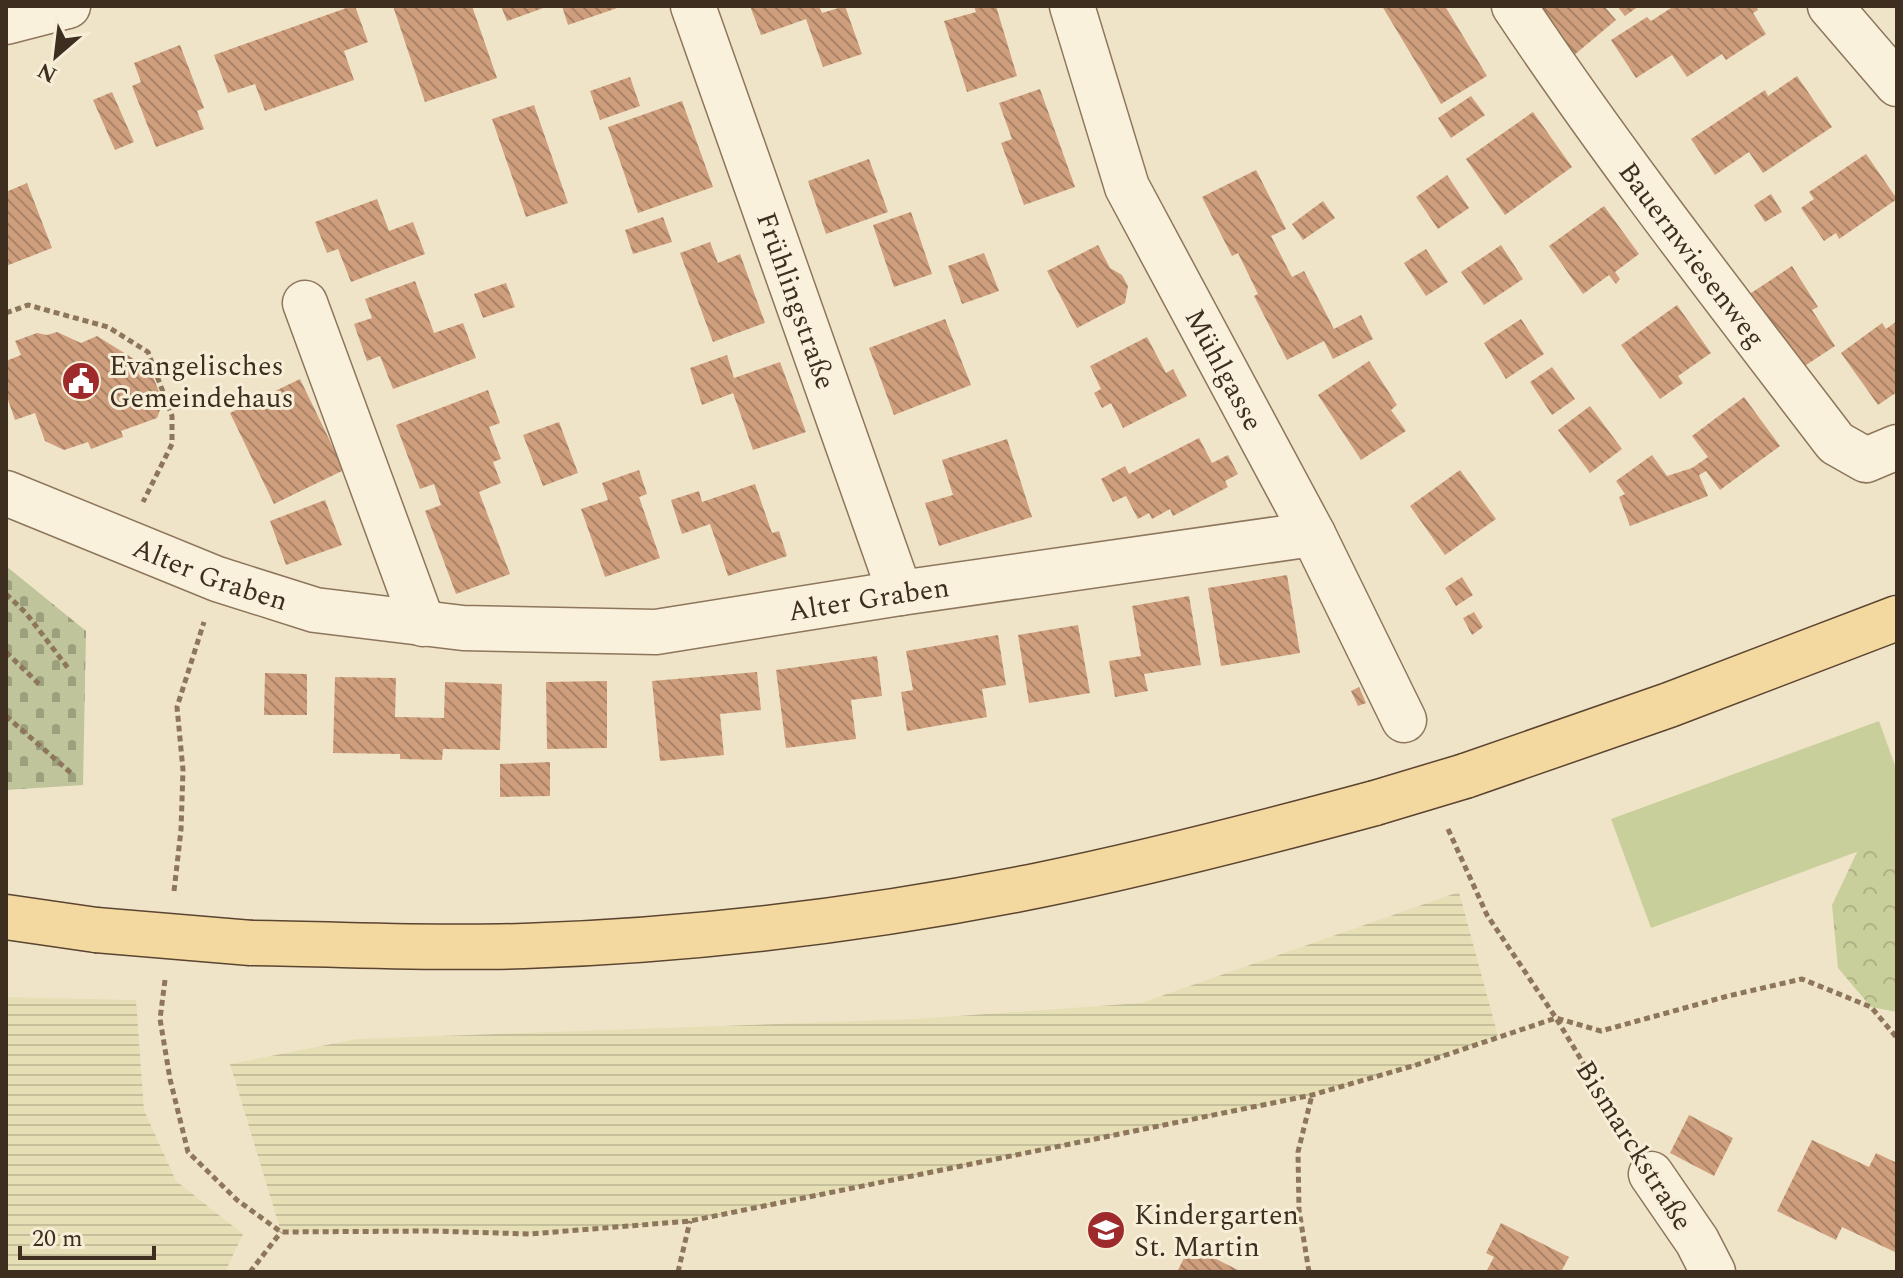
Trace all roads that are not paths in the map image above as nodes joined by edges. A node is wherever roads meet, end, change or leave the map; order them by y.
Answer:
1 (68, 6) edge
2 (693, 6) edge
3 (1072, 6) edge
4 (1514, 6) edge
5 (1830, 6) edge
6 (6, 22) edge
7 (1897, 84) edge
8 (305, 303) dead end
9 (1897, 447) edge
10 (6, 493) edge
11 (1313, 534) junction
12 (900, 593) junction
13 (1897, 618) edge
14 (423, 624) junction
15 (1404, 720) dead end
16 (6, 917) edge
17 (1651, 1174) road end
18 (1713, 1272) edge

1 - 6 street
2 - 12 street, Frühlingstraße
3 - 11 street, Mühlgasse
4 - 9 street, Bauernwiesenweg
5 - 7 street
8 - 14 street
10 - 14 street, Alter Graben
11 - 12 street, Alter Graben
11 - 15 street, Mühlgasse
12 - 14 street, Alter Graben
13 - 16 main road, bridge
17 - 18 street, Bismarckstraße

